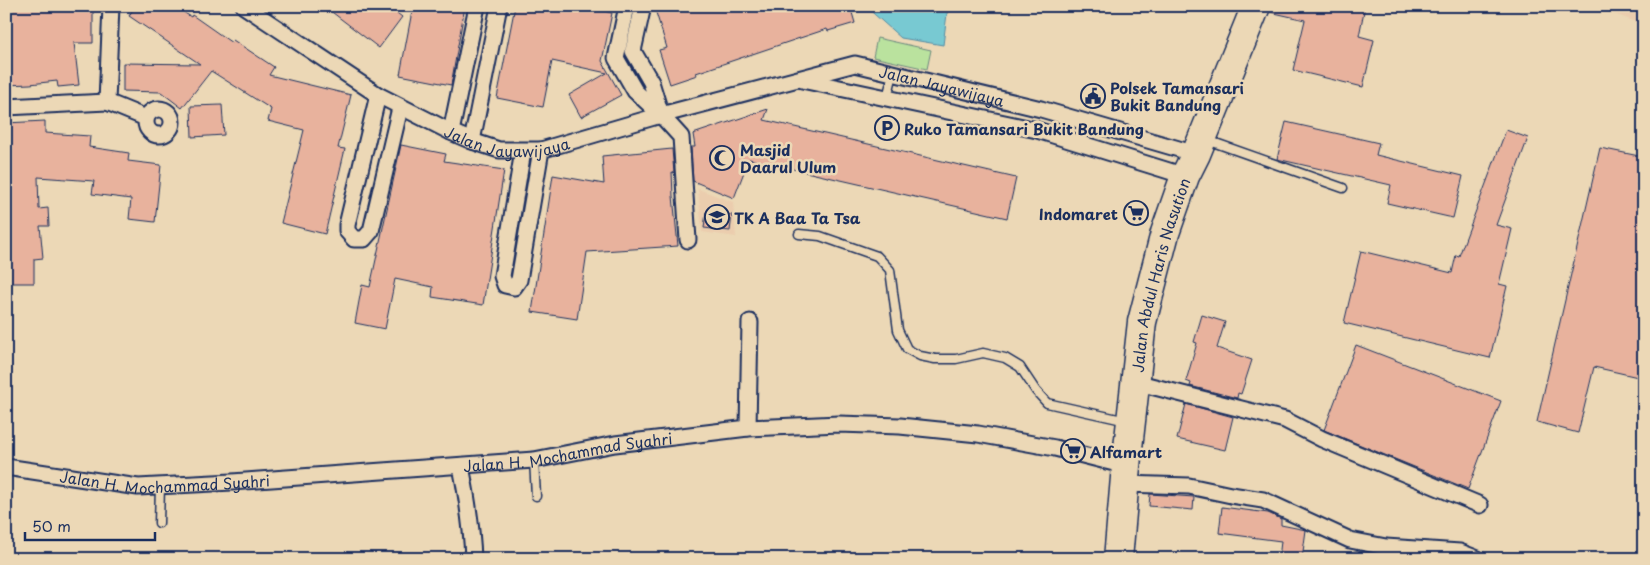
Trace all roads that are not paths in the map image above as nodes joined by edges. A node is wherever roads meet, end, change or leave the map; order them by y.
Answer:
1 (112, 6) edge
2 (244, 6) edge
3 (477, 6) edge
4 (499, 6) edge
5 (627, 6) edge
6 (643, 6) edge
7 (1256, 6) edge
8 (893, 74) junction
9 (797, 79) junction
10 (378, 95) junction
11 (887, 98) junction
12 (107, 102) junction
13 (6, 107) edge
14 (400, 108) junction
15 (661, 115) junction
16 (146, 118) dead end
17 (451, 132) junction
18 (472, 141) junction
19 (542, 150) junction
20 (524, 151) junction
21 (1195, 156) junction
22 (1343, 188) dead end
23 (799, 234) dead end
24 (688, 240) dead end
25 (750, 322) dead end
26 (1135, 382) junction
27 (1131, 422) junction
28 (748, 428) junction
29 (534, 460) junction
30 (461, 466) junction
31 (6, 467) edge
32 (1125, 475) junction
33 (160, 486) junction
34 (536, 496) dead end
35 (1480, 505) dead end
36 (159, 523) dead end
37 (473, 559) edge
38 (1118, 559) edge
39 (1478, 559) edge

1 - 12 street
2 - 10 street, Jalan Jayawijaya
3 - 17 street
4 - 18 street
5 - 15 street
6 - 15 street
7 - 21 highway, Jalan Abdul Haris Nasution
8 - 9 street, Jalan Jayawijaya
8 - 11 lane
8 - 21 street, Jalan Jayawijaya
9 - 11 street, Jalan Jayawijaya
9 - 15 street, Jalan Jayawijaya
10 - 14 street, Jalan Jayawijaya
10 - 14 street
11 - 21 street, Jalan Jayawijaya
12 - 13 street
12 - 16 street
14 - 17 street, Jalan Jayawijaya
15 - 19 street, Jalan Jayawijaya
15 - 24 street
17 - 18 street, Jalan Jayawijaya
18 - 20 street, Jalan Jayawijaya
19 - 20 street, Jalan Jayawijaya
19 - 20 street
21 - 22 lane
21 - 26 highway, Jalan Abdul Haris Nasution
23 - 27 lane
25 - 28 street
26 - 27 highway, Jalan Abdul Haris Nasution
26 - 35 street
27 - 32 highway, Jalan Abdul Haris Nasution
28 - 29 street, Jalan H. Mochammad Syahri
28 - 32 street, Jalan H. Mochammad Syahri
29 - 30 street, Jalan H. Mochammad Syahri
29 - 34 lane
30 - 33 street, Jalan H. Mochammad Syahri
30 - 37 street
31 - 33 street, Jalan H. Mochammad Syahri
32 - 38 highway, Jalan Abdul Haris Nasution
32 - 39 street, Jalan H. Mochammad Syahri
33 - 36 lane

